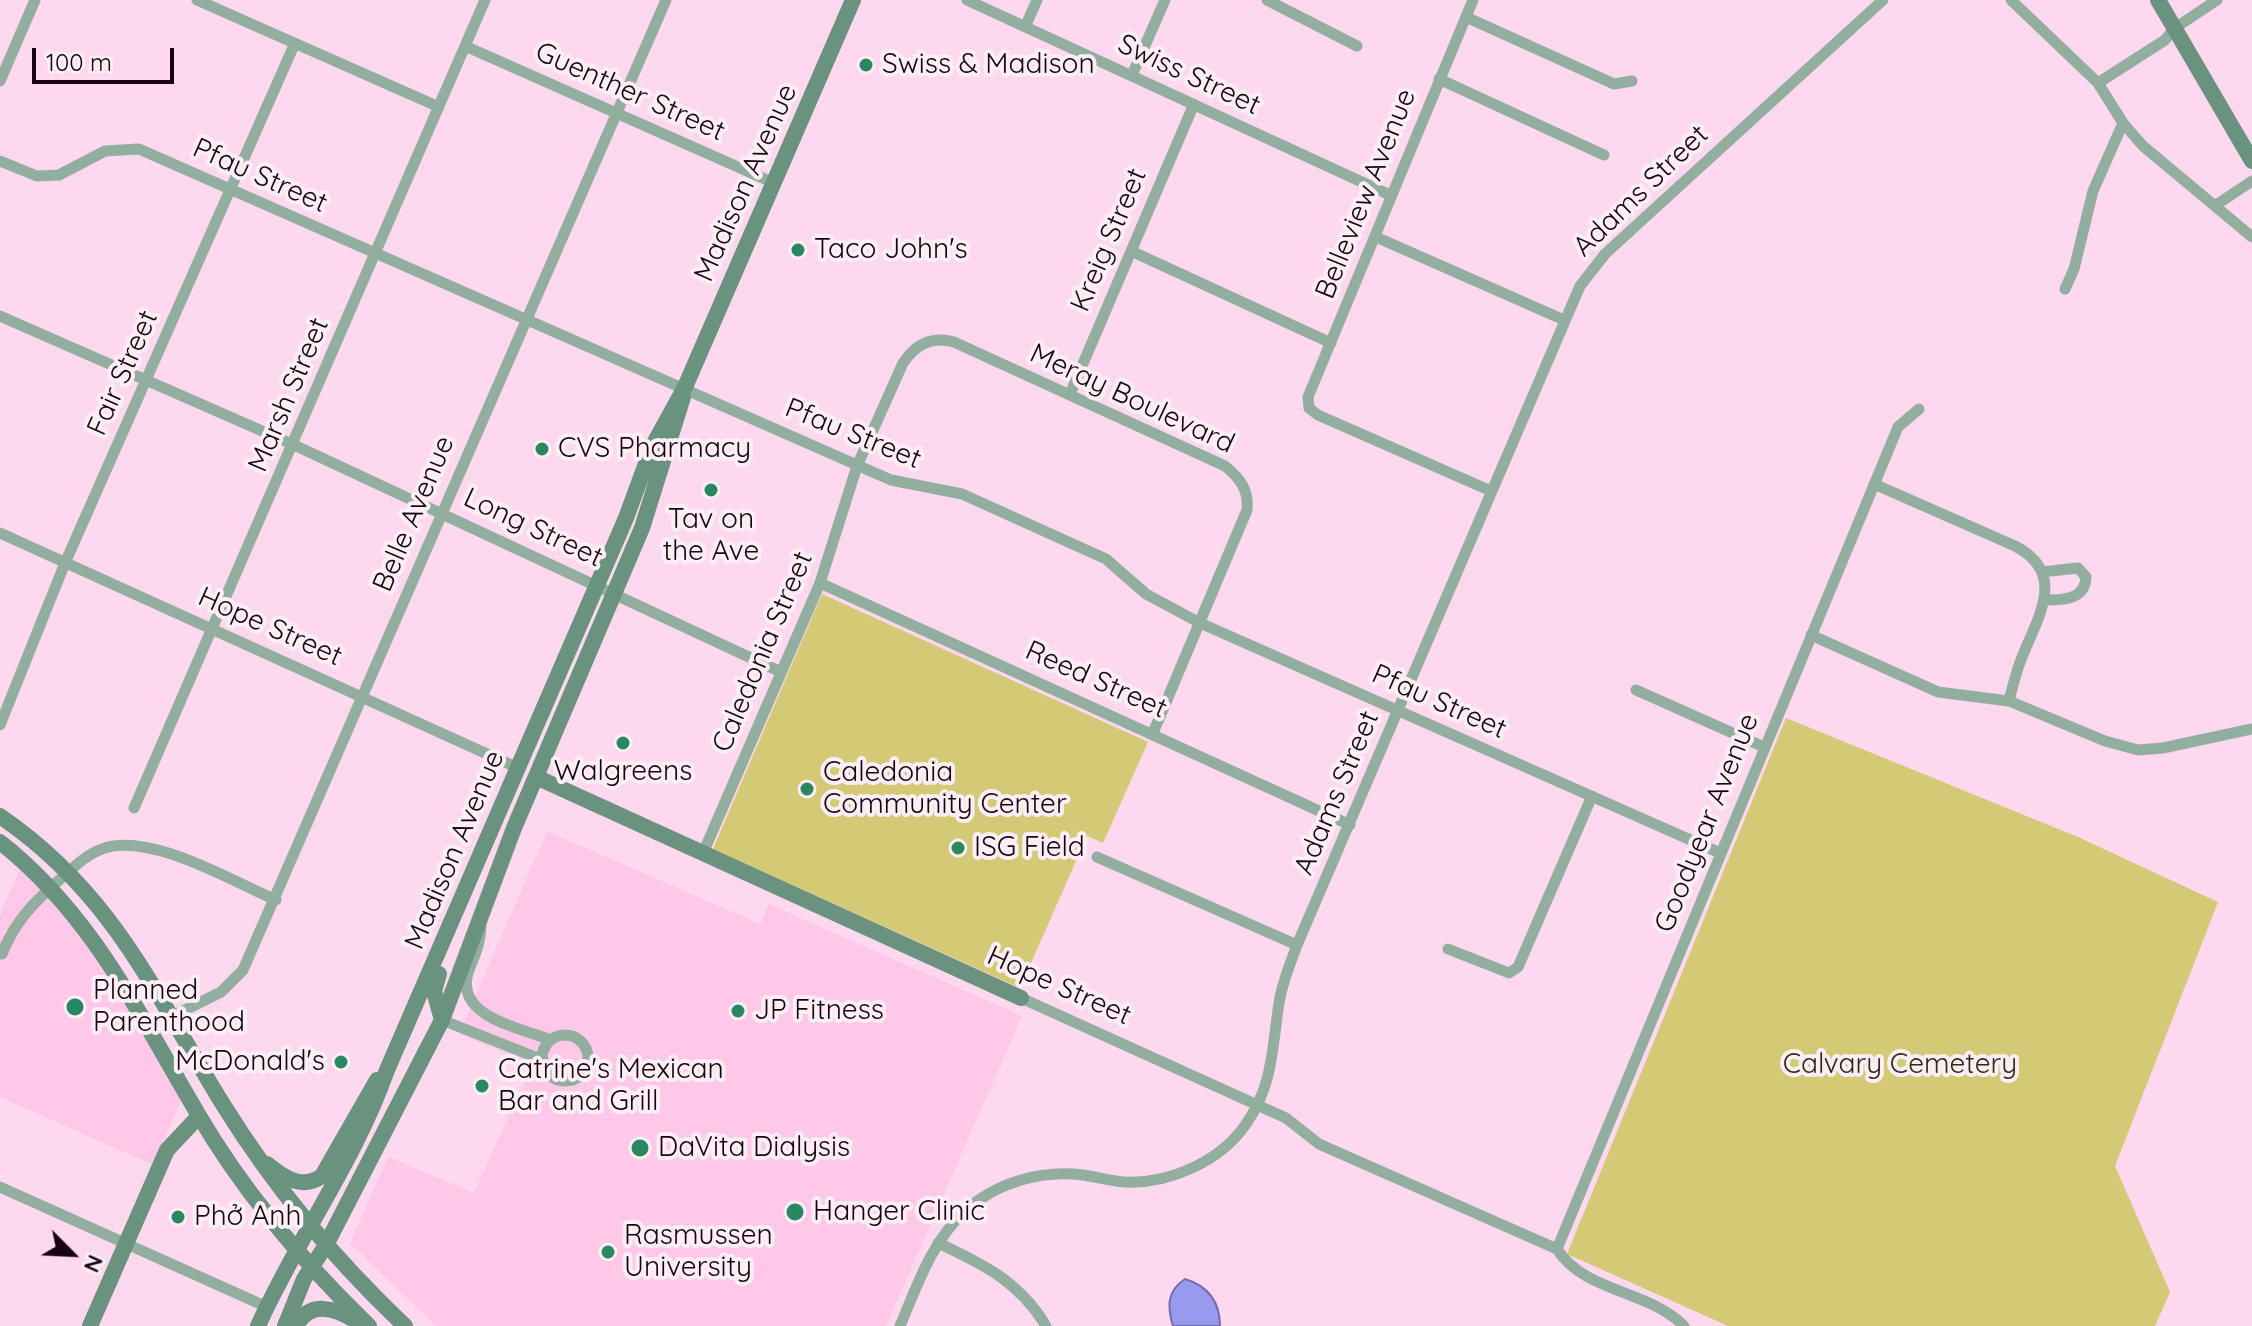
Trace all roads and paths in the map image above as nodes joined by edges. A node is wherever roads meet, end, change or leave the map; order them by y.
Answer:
1 (35, 0) edge
2 (485, 0) edge
3 (666, 0) edge
4 (853, 0) edge
5 (967, 0) edge
6 (1037, 0) edge
7 (1165, 0) edge
8 (1267, 0) edge
9 (1473, 0) edge
10 (1883, 0) edge
11 (2011, 0) edge
12 (2158, 0) edge
13 (2217, 0) edge
14 (204, 1) edge
15 (1466, 17) junction
16 (1025, 27) junction
17 (2175, 28) junction
18 (295, 43) junction
19 (465, 46) junction
20 (1357, 46) dead end
21 (1132, 75) junction
22 (1439, 79) junction
23 (0, 81) edge
24 (1632, 81) dead end
25 (2098, 83) junction
26 (1194, 104) junction
27 (439, 107) junction
28 (617, 113) junction
29 (2123, 123) junction
30 (1604, 155) dead end
31 (0, 161) edge
32 (2252, 161) edge
33 (2252, 181) edge
34 (774, 183) junction
35 (230, 189) junction
36 (1390, 195) junction
37 (2216, 205) junction
38 (1376, 237) junction
39 (2252, 237) edge
40 (1131, 251) junction
41 (376, 252) junction
42 (2065, 289) dead end
43 (0, 316) edge
44 (527, 317) junction
45 (1564, 320) junction
46 (1331, 343) junction
47 (146, 380) junction
48 (685, 387) junction
49 (1070, 394) junction
50 (1919, 409) dead end
51 (294, 445) junction
52 (857, 466) junction
53 (1874, 484) junction
54 (1491, 491) junction
55 (443, 513) junction
56 (0, 533) edge
57 (65, 563) junction
58 (2042, 572) junction
59 (820, 583) junction
60 (597, 584) junction
61 (614, 593) junction
62 (2045, 600) junction
63 (1200, 623) junction
64 (213, 630) junction
65 (1811, 635) junction
66 (781, 672) junction
67 (1636, 690) dead end
68 (364, 697) junction
69 (2009, 701) junction
70 (1399, 710) junction
71 (0, 725) edge
72 (2252, 729) edge
73 (1153, 733) junction
74 (1764, 747) junction
75 (518, 768) junction
76 (536, 777) junction
77 (1592, 796) junction
78 (134, 808) dead end
79 (0, 816) edge
80 (1350, 825) junction
81 (0, 842) edge
82 (484, 852) junction
83 (703, 853) junction
84 (1720, 853) junction
85 (1097, 857) dead end
86 (69, 872) junction
87 (496, 876) junction
88 (51, 887) junction
89 (276, 900) junction
90 (481, 921) junction
91 (1297, 945) junction
92 (1448, 949) dead end
93 (2, 954) edge
94 (1021, 998) joint
95 (173, 1016) junction
96 (442, 1020) junction
97 (551, 1040) junction
98 (543, 1060) junction
99 (387, 1070) junction
100 (1258, 1106) junction
101 (199, 1116) junction
102 (255, 1153) junction
103 (0, 1187) edge
104 (311, 1227) junction
105 (127, 1243) junction
106 (938, 1243) junction
107 (326, 1245) junction
108 (295, 1248) junction
109 (1557, 1249) junction
110 (311, 1266) junction
111 (267, 1307) junction
112 (90, 1326) edge
113 (258, 1326) edge
114 (285, 1326) edge
115 (296, 1326) edge
116 (363, 1326) edge
117 (369, 1326) edge
118 (405, 1326) edge
119 (900, 1326) edge
120 (1046, 1326) edge
121 (1684, 1326) edge

1 - 23 street
2 - 19 street, Marsh Street
3 - 28 street, Belle Avenue
4 - 34 main road, Madison Avenue
5 - 16 street, Swiss Street
6 - 16 street
7 - 21 street
8 - 20 street
9 - 15 street, Belleview Avenue
10 - 45 street, Adams Street
11 - 25 street
12 - 17 main road
13 - 17 street
14 - 18 street
15 - 22 street, Belleview Avenue
15 - 24 street
16 - 21 street, Swiss Street
17 - 25 street
17 - 32 main road
18 - 27 street
18 - 35 street, Fair Street
19 - 27 street, Marsh Street
19 - 28 street, Guenther Street
21 - 26 street, Swiss Street
22 - 30 street
22 - 36 street, Belleview Avenue
25 - 29 street
26 - 36 street, Swiss Street
26 - 40 street, Kreig Street
27 - 41 street, Marsh Street
28 - 34 street, Guenther Street
28 - 44 street, Belle Avenue
29 - 37 street
29 - 42 street
31 - 35 street, Pfau Street
33 - 37 street
34 - 48 main road, Madison Avenue
35 - 41 street, Pfau Street
35 - 47 street, Fair Street
36 - 38 street, Belleview Avenue
37 - 39 street
38 - 45 street
38 - 46 street, Belleview Avenue
40 - 46 street
40 - 49 street, Kreig Street
41 - 44 street, Pfau Street
41 - 51 street, Marsh Street
43 - 47 street, Long Street
44 - 48 street, Pfau Street
44 - 55 street, Belle Avenue
45 - 54 street, Adams Street
46 - 54 street, Belleview Avenue
47 - 51 street, Long Street
47 - 57 street, Fair Street
48 - 52 street, Pfau Street
48 - 60 main road, Madison Avenue
48 - 61 main road, Madison Avenue
49 - 52 street, Meray Boulevard
49 - 63 street, Meray Boulevard
50 - 53 street, Goodyear Avenue
51 - 55 street, Long Street
51 - 64 street, Marsh Street
52 - 59 street, Caledonia Street
52 - 63 street, Pfau Street
53 - 58 street
53 - 65 street, Goodyear Avenue
54 - 70 street, Adams Street
55 - 60 street, Long Street
55 - 68 street, Belle Avenue
56 - 57 street, Hope Street
57 - 64 street, Hope Street
57 - 71 street, Fair Street
58 - 62 street
58 - 62 street
59 - 66 street, Caledonia Street
59 - 73 street, Reed Street
60 - 61 street, Long Street
60 - 75 main road, Madison Avenue
61 - 66 street, Long Street
61 - 76 main road, Madison Avenue
62 - 69 street
63 - 70 street, Pfau Street
63 - 73 street, Meray Boulevard
64 - 68 street, Hope Street
64 - 78 street, Marsh Street
65 - 69 street
65 - 74 street, Goodyear Avenue
66 - 83 street, Caledonia Street
67 - 74 street
68 - 75 street, Hope Street
68 - 89 street, Belle Avenue
69 - 72 street
70 - 77 street, Pfau Street
70 - 80 street, Adams Street
73 - 80 street, Reed Street
74 - 84 street, Goodyear Avenue
75 - 82 main road, Madison Avenue
75 - 87 main road
76 - 83 main road, Hope Street
76 - 87 main road, Madison Avenue
77 - 84 street, Pfau Street
77 - 92 street
79 - 86 main road
80 - 91 street, Adams Street
81 - 88 main road
82 - 96 main road
82 - 99 main road, Madison Avenue
83 - 94 main road, Hope Street
84 - 109 street, Goodyear Avenue
85 - 91 street
86 - 88 street
86 - 89 street
86 - 95 main road
87 - 90 main road, Madison Avenue
88 - 93 street
88 - 101 main road
89 - 95 street, Belle Avenue
90 - 96 main road, Madison Avenue
90 - 97 street
91 - 100 street, Adams Street
94 - 100 street, Hope Street
95 - 102 main road
96 - 98 street
96 - 107 main road, Madison Avenue
97 - 98 street
97 - 98 street
99 - 102 main road
99 - 104 main road, Madison Avenue
100 - 106 street, Adams Street
100 - 109 street, Hope Street
101 - 105 main road
101 - 108 main road
102 - 104 main road
103 - 105 street
104 - 107 main road
104 - 108 main road, Madison Avenue
105 - 111 street
105 - 112 main road
106 - 119 street, Adams Street
106 - 120 street
107 - 110 main road, Madison Avenue
107 - 118 main road
108 - 110 main road
108 - 111 main road, Madison Avenue
109 - 121 street
110 - 114 main road, Madison Avenue
110 - 117 main road
111 - 113 main road, Madison Avenue
115 - 116 main road

